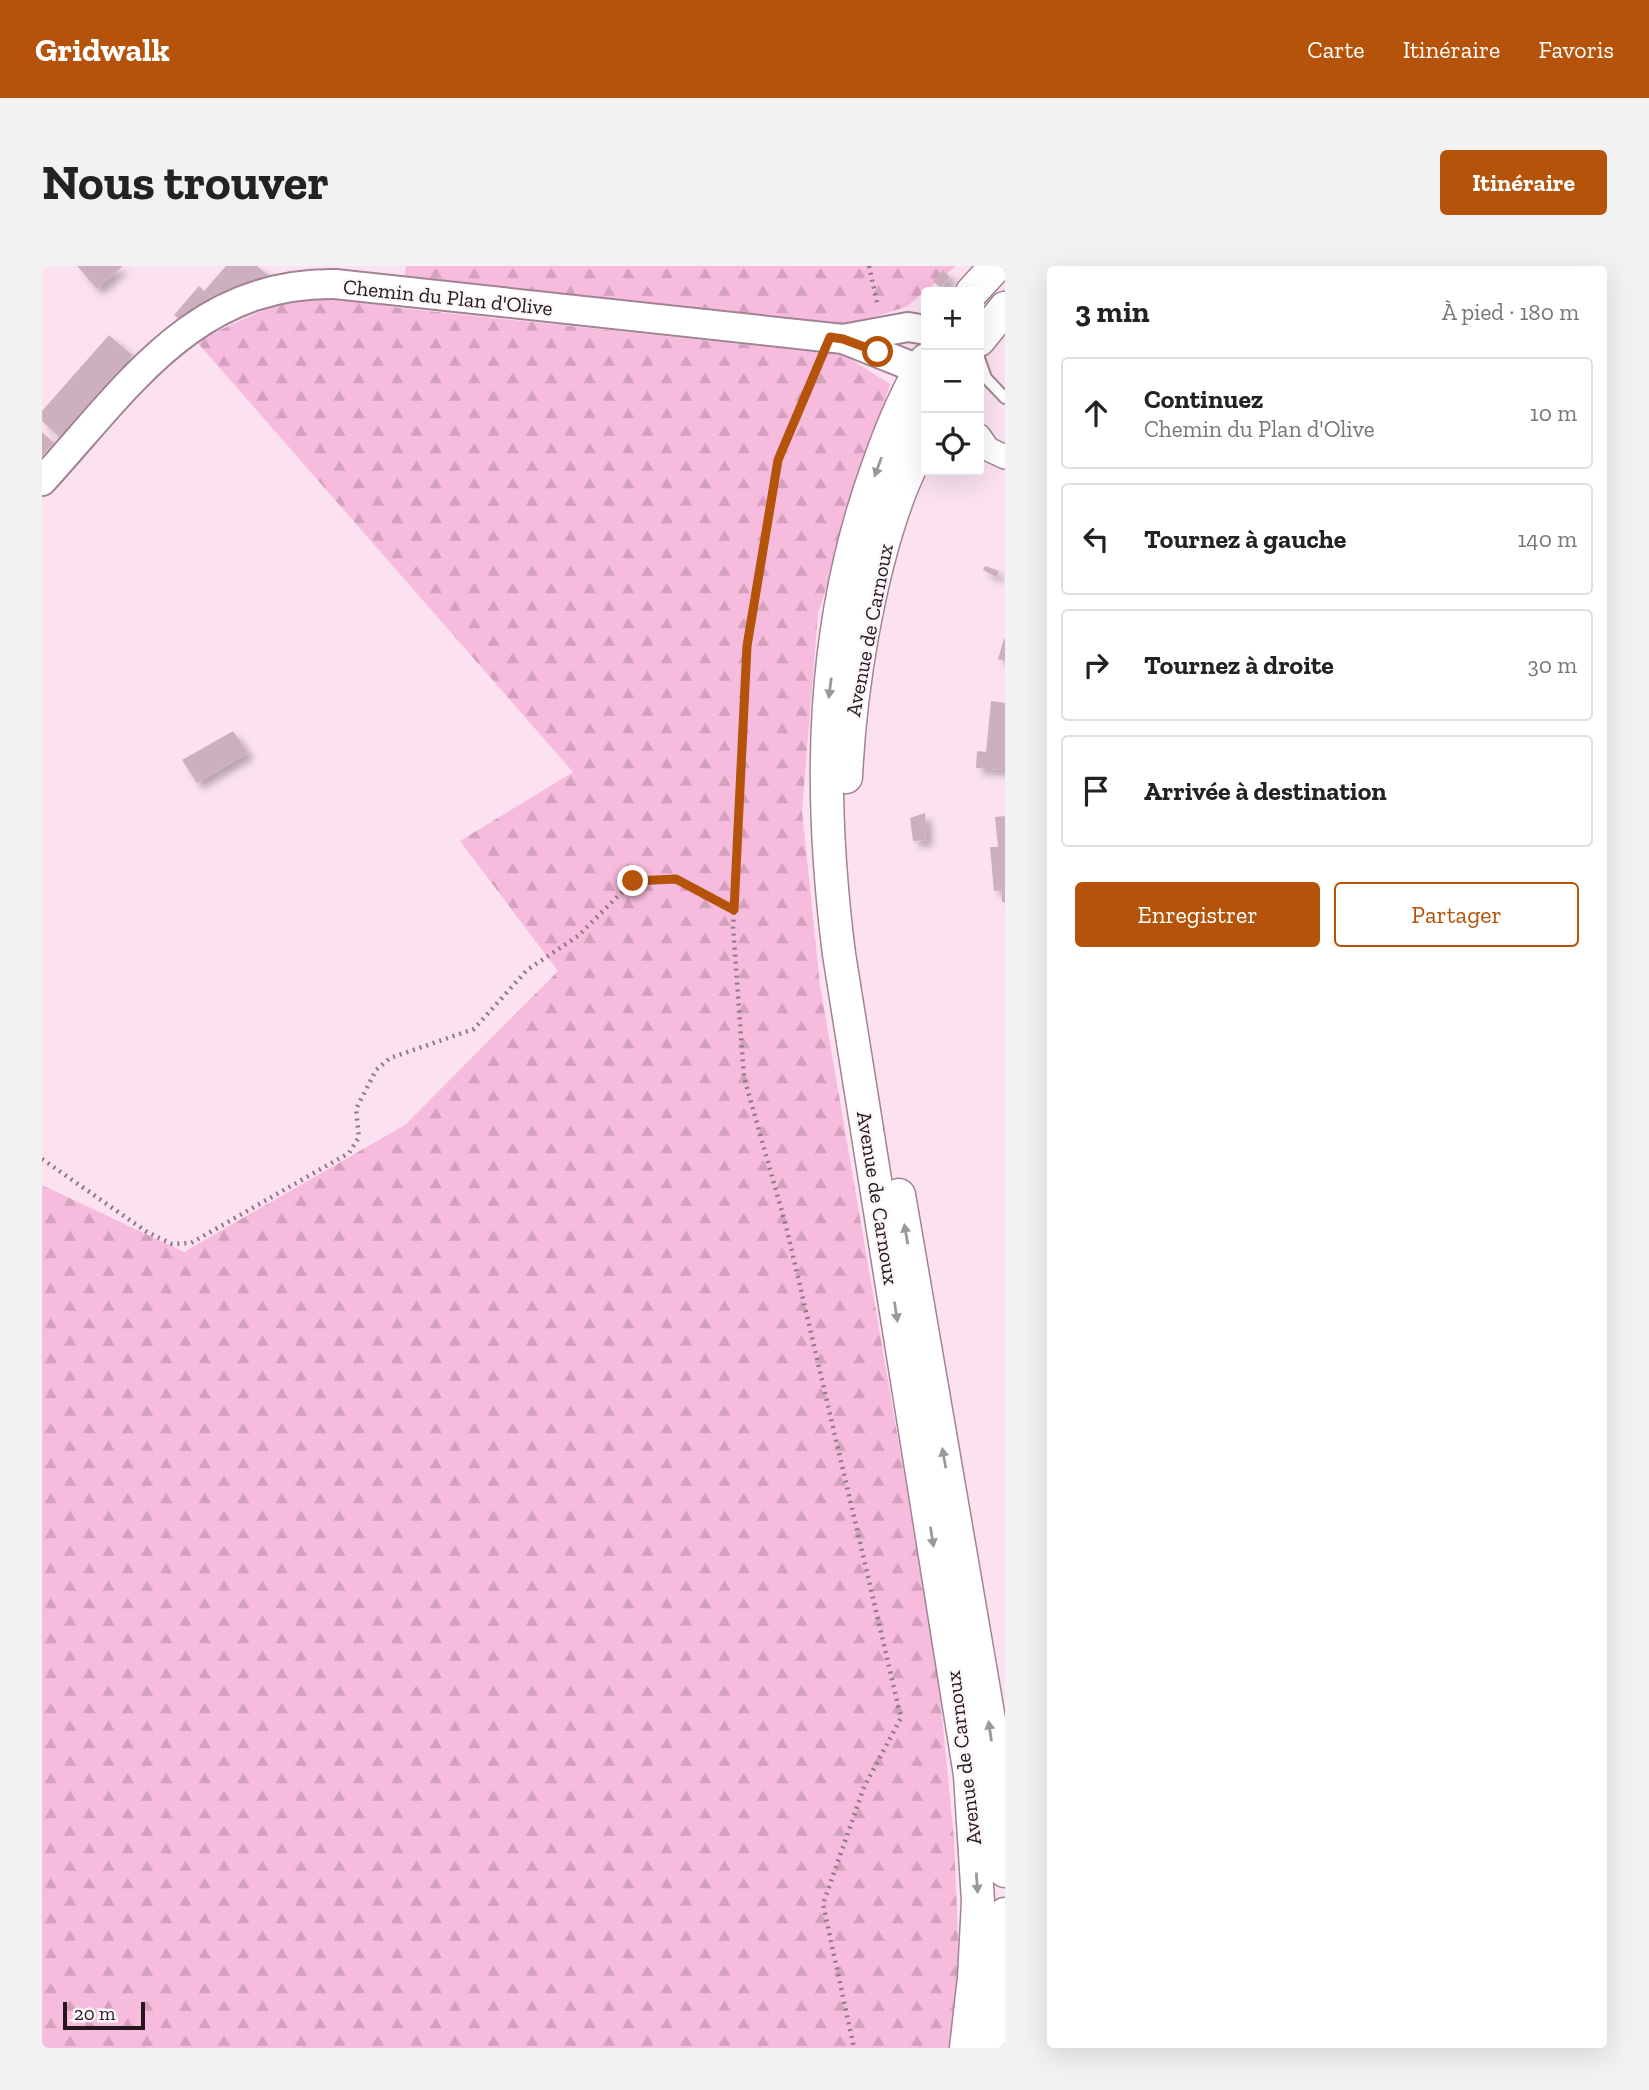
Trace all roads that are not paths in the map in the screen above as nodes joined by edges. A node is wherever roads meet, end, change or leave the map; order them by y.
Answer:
1 (996, 266) edge
2 (977, 287) edge
3 (1005, 308) edge
4 (921, 329) edge
5 (837, 338) junction
6 (984, 339) edge
7 (980, 350) edge
8 (921, 367) edge
9 (921, 378) edge
10 (1005, 398) edge
11 (912, 410) edge
12 (921, 440) edge
13 (921, 449) edge
14 (42, 481) edge
15 (1005, 1871) edge
16 (1005, 1914) edge
17 (965, 2048) edge
18 (994, 2048) edge

1 - 2 main road
3 - 6 main road
4 - 5 street, Chemin du Plan d'Olive
5 - 8 street, Chemin du Plan d'Olive
5 - 14 street, Chemin du Plan d'Olive
7 - 10 lane
9 - 11 main road, Avenue de Carnoux
11 - 12 street
11 -> 17 main road, Avenue de Carnoux
15 -> 13 main road, Avenue de Carnoux
16 - 18 main road

